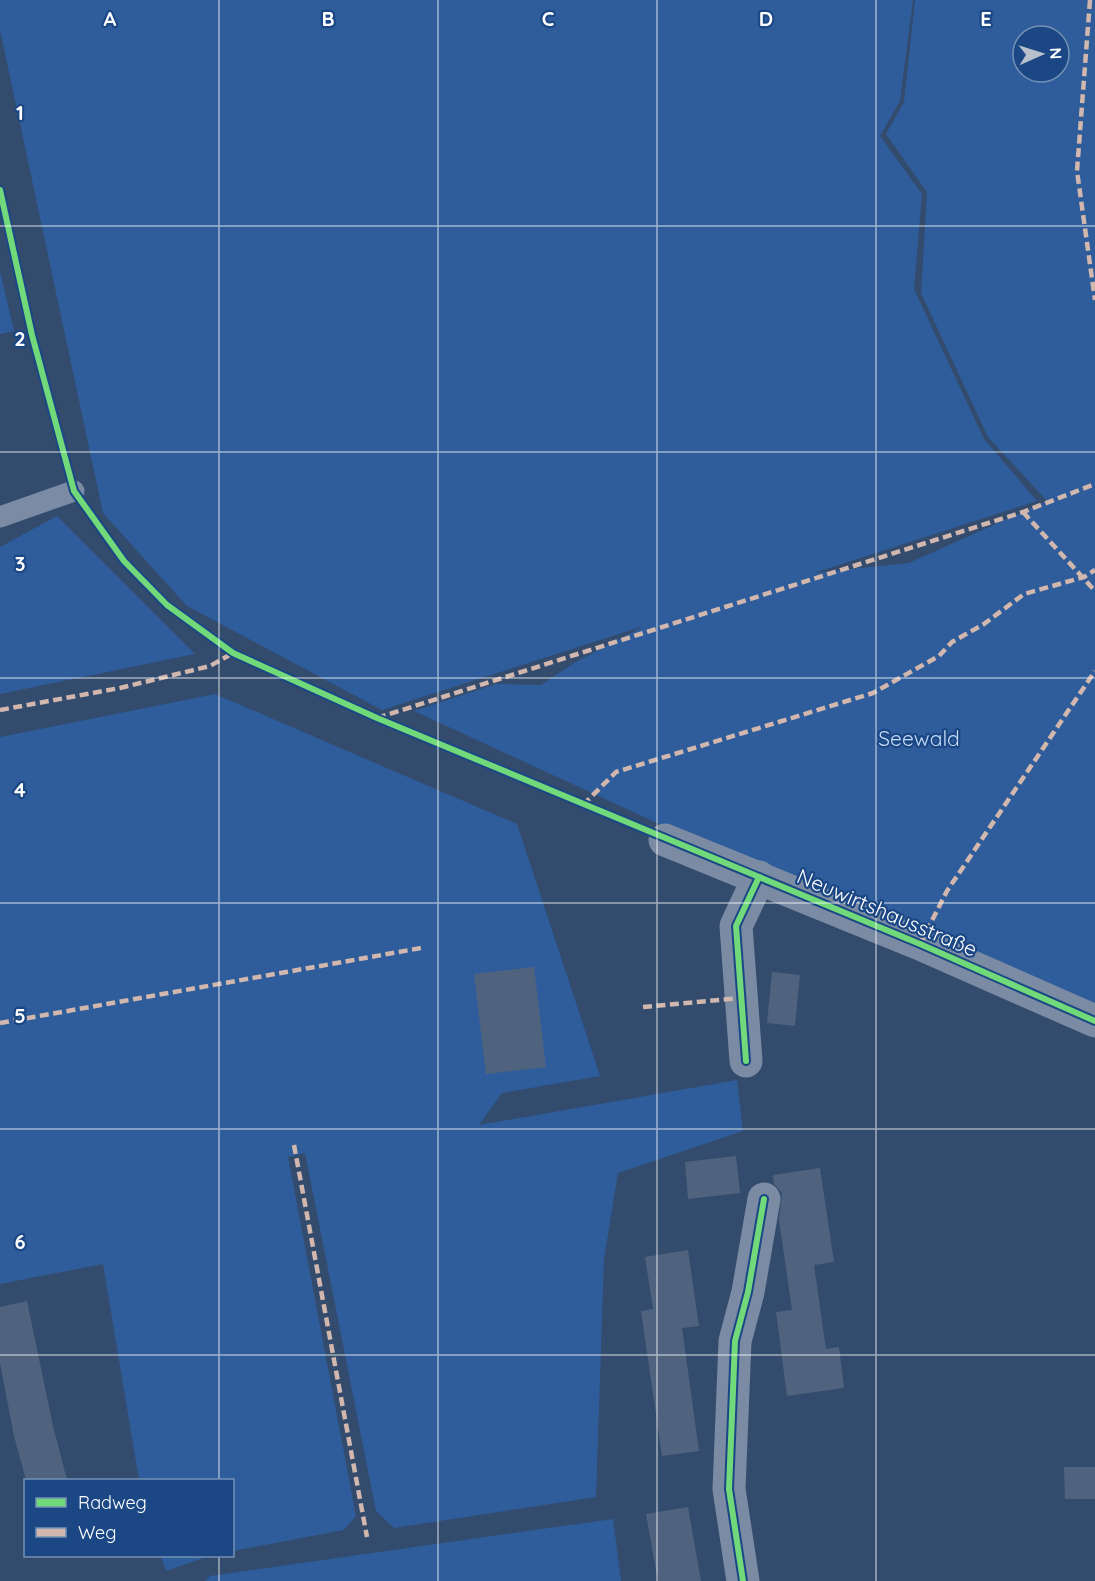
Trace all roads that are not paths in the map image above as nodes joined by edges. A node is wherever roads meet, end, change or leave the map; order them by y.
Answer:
1 (74, 491) dead end
2 (0, 517) edge
3 (665, 840) dead end
4 (759, 877) junction
5 (1095, 1021) edge
6 (746, 1060) dead end
7 (764, 1199) dead end
8 (743, 1581) edge

1 - 2 lane
3 - 4 street, Neuwirtshausstraße
4 - 5 street, Neuwirtshausstraße
4 - 6 street
7 - 8 street

